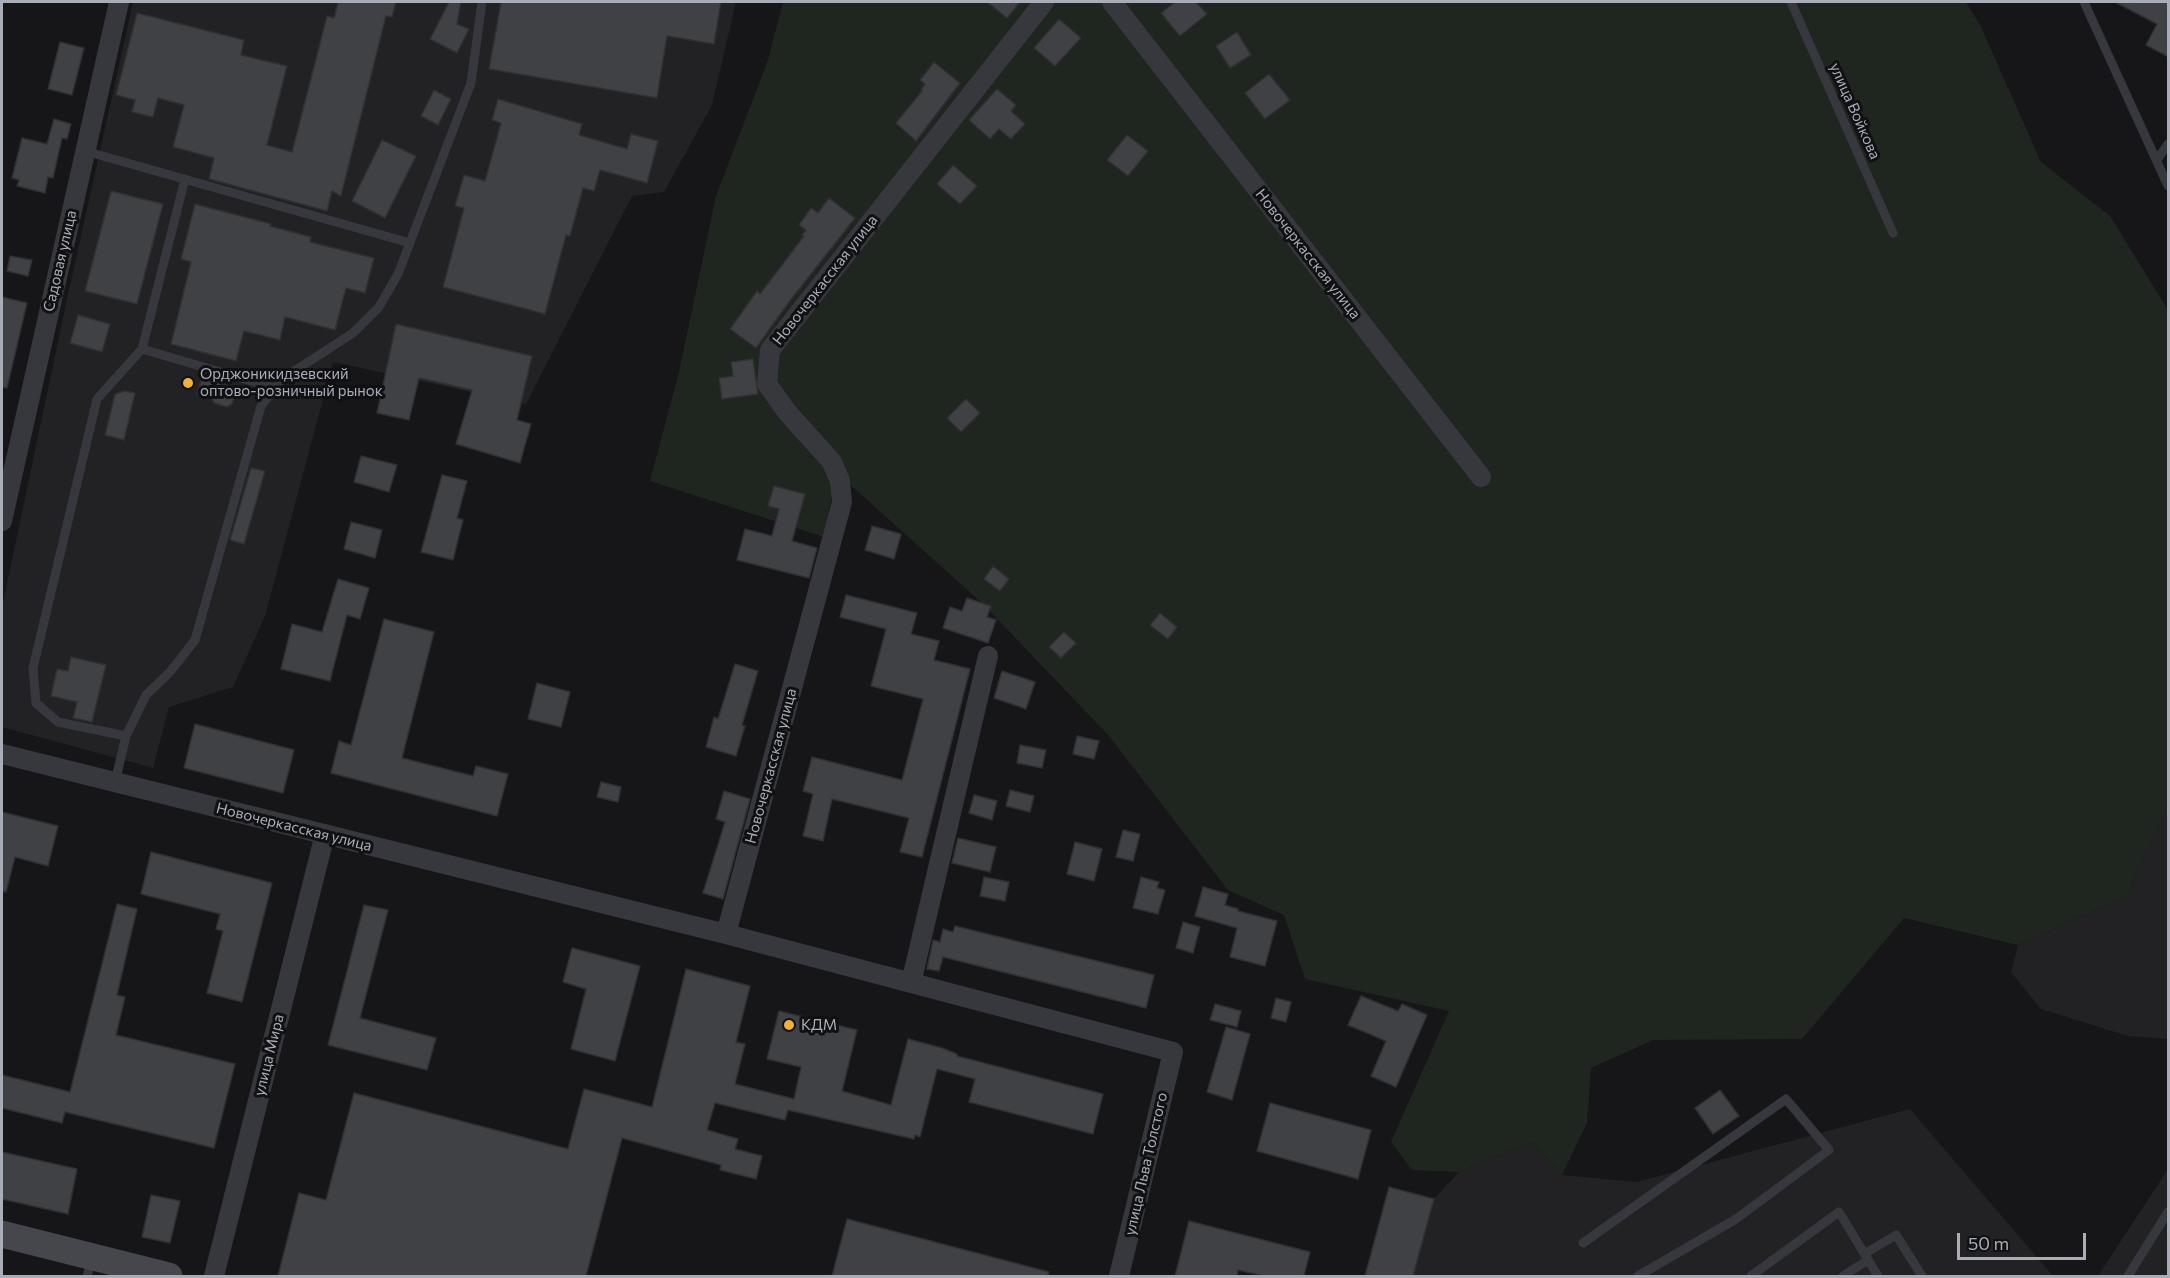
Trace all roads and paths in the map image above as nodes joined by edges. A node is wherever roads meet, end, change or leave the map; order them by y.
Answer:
1 (119, 2) edge
2 (482, 2) edge
3 (1044, 2) edge
4 (1112, 2) edge
5 (1791, 2) edge
6 (2084, 2) edge
7 (2169, 144) edge
8 (85, 151) junction
9 (2157, 160) junction
10 (185, 179) junction
11 (2168, 184) edge
12 (1893, 233) dead end
13 (410, 243) junction
14 (142, 349) junction
15 (275, 388) junction
16 (1481, 477) dead end
17 (2, 521) edge
18 (988, 656) dead end
19 (126, 736) junction
20 (2, 754) edge
21 (115, 782) junction
22 (325, 834) junction
23 (726, 934) junction
24 (911, 983) junction
25 (1173, 1052) joint
26 (2169, 1212) edge
27 (2, 1234) edge
28 (1583, 1243) dead end
29 (1866, 1257) junction
30 (90, 1267) edge
31 (169, 1276) edge
32 (214, 1276) edge
33 (1119, 1276) edge
34 (1638, 1276) edge
35 (1751, 1276) edge
36 (1843, 1276) edge
37 (1878, 1276) edge
38 (1922, 1276) edge
39 (2128, 1276) edge

1 - 8 street, Садовая улица
2 - 13 lane
3 - 23 street, Новочеркасская улица
4 - 16 street, Новочеркасская улица
5 - 12 lane, улица Войкова
6 - 9 lane
7 - 9 lane
8 - 10 lane
8 - 17 street, Садовая улица
9 - 11 lane
10 - 13 lane
10 - 14 lane
13 - 15 lane
14 - 15 lane
14 - 19 lane
15 - 19 lane
18 - 24 street
19 - 21 lane
20 - 21 street, Новочеркасская улица
21 - 22 street, Новочеркасская улица
22 - 23 street, Новочеркасская улица
22 - 32 street, улица Мира
23 - 24 street, Новочеркасская улица
24 - 25 street, Новочеркасская улица
25 - 33 street, улица Льва Толстого
26 - 39 lane
27 - 30 street
28 - 34 lane
29 - 35 lane
29 - 36 lane
29 - 37 lane
29 - 38 lane
30 - 31 street

